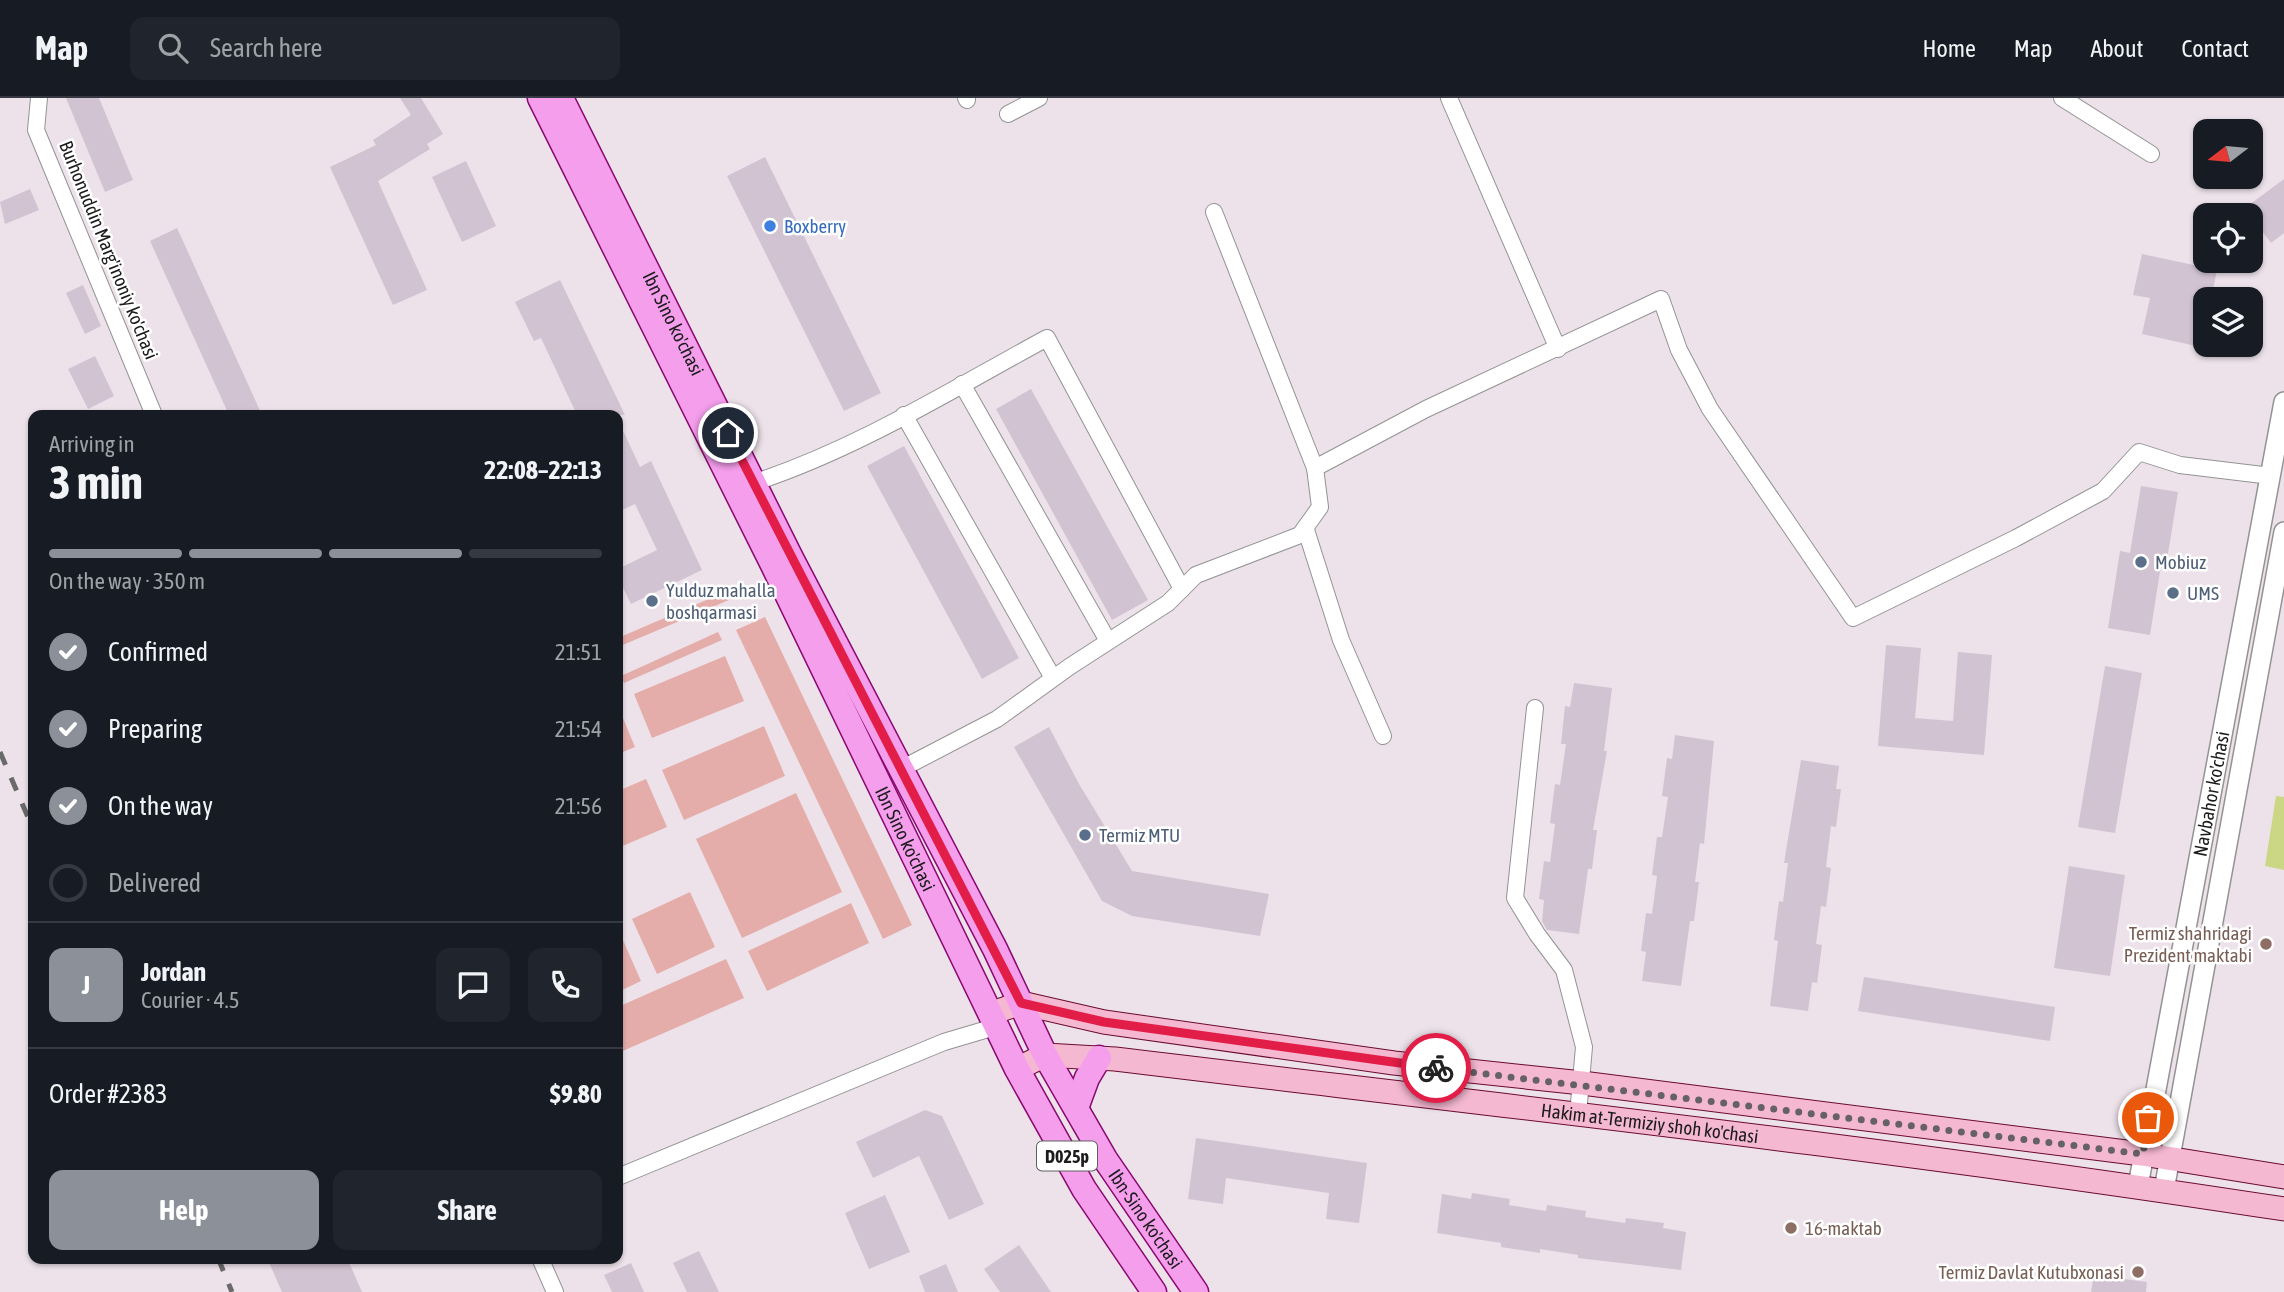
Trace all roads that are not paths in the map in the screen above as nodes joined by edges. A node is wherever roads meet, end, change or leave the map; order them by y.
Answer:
1 (39, 98) edge
2 (540, 98) edge
3 (561, 98) edge
4 (1039, 98) edge
5 (1449, 98) edge
6 (2063, 98) edge
7 (1008, 114) dead end
8 (2151, 154) dead end
9 (1214, 212) dead end
10 (1558, 349) junction
11 (962, 384) junction
12 (2284, 402) edge
13 (152, 410) edge
14 (904, 415) junction
15 (1315, 468) junction
16 (2271, 475) junction
17 (753, 483) junction
18 (1306, 530) junction
19 (2284, 532) edge
20 (1182, 589) junction
21 (1108, 642) junction
22 (1053, 678) junction
23 (1535, 708) dead end
24 (1383, 736) dead end
25 (901, 769) junction
26 (1021, 1003) junction
27 (995, 1020) junction
28 (1045, 1055) junction
29 (1099, 1058) junction
30 (1017, 1069) junction
31 (1582, 1083) junction
32 (1076, 1108) junction
33 (1578, 1114) junction
34 (2143, 1154) junction
35 (2170, 1158) junction
36 (623, 1175) edge
37 (2284, 1177) edge
38 (2138, 1186) junction
39 (2164, 1190) junction
40 (2284, 1209) edge
41 (543, 1264) edge
42 (555, 1292) edge
43 (1154, 1292) edge
44 (1196, 1292) edge

1 - 13 street, Burhonuddin Marg'inoniy ko'chasi
2 - 27 main road, Ibn Sino ko'chasi
3 - 17 main road, Ibn Sino ko'chasi
4 - 7 street
5 - 10 street
6 - 8 street
9 - 15 street
10 - 15 street
10 - 16 street
11 - 14 street
11 - 20 street
11 - 21 street
12 - 16 street, Navbahor ko'chasi
14 - 17 street
14 - 22 street
15 - 18 street
16 - 34 street, Navbahor ko'chasi
17 - 25 main road, Ibn Sino ko'chasi
18 - 20 street
18 - 24 street
19 - 35 street, Navbahor ko'chasi
20 - 21 street
21 - 22 street
22 - 25 street
23 - 31 street
25 - 26 main road, Ibn Sino ko'chasi
26 - 27 main road
26 - 28 main road, Ibn Sino ko'chasi
26 - 31 main road, Hakim at-Termiziy shoh ko'chasi
27 - 30 main road, Ibn-Sino ko'chasi / D025p
27 - 36 street
28 - 29 main road, Hakim at-Termiziy shoh ko'chasi
28 - 30 main road, Hakim at-Termiziy shoh ko'chasi
28 - 32 main road, Ibn Sino ko'chasi
29 - 32 main road
29 - 33 main road, Hakim at-Termiziy shoh ko'chasi
30 - 43 main road, Ibn-Sino ko'chasi / D025p
31 - 33 street
31 - 34 main road, Hakim at-Termiziy shoh ko'chasi
32 - 44 main road, Ibn-Sino ko'chasi / D025p
33 - 38 main road, Hakim at-Termiziy shoh ko'chasi
34 - 35 main road, Hakim at-Termiziy shoh ko'chasi
34 - 38 street, Navbahor ko'chasi
35 - 37 main road, Hakim at-Termiziy shoh ko'chasi
35 - 39 street, Navbahor ko'chasi
38 - 39 main road, Hakim at-Termiziy shoh ko'chasi
39 - 40 main road, Hakim at-Termiziy shoh ko'chasi
41 - 42 street

